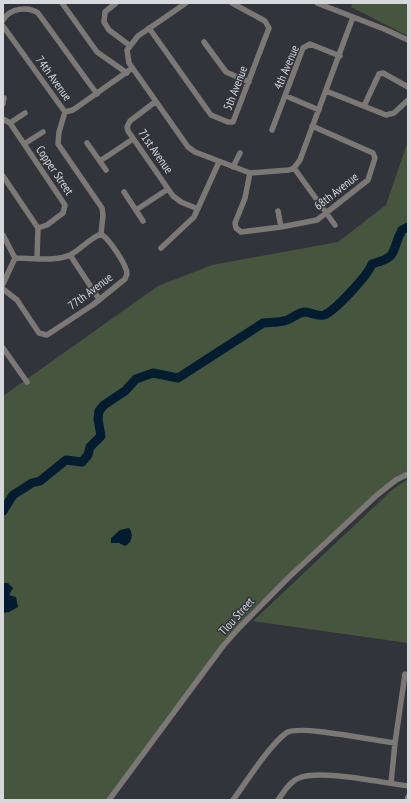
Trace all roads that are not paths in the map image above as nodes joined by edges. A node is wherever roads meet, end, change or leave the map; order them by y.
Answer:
1 (62, 3) edge
2 (186, 3) edge
3 (232, 3) edge
4 (317, 3) edge
5 (114, 4) edge
6 (353, 17) junction
7 (3, 20) edge
8 (3, 26) edge
9 (149, 28) junction
10 (408, 40) edge
11 (204, 42) dead end
12 (130, 45) junction
13 (340, 56) junction
14 (129, 71) junction
15 (249, 82) junction
16 (408, 87) edge
17 (326, 91) junction
18 (97, 94) junction
19 (286, 96) junction
20 (408, 100) edge
21 (155, 102) junction
22 (364, 106) junction
23 (319, 110) junction
24 (64, 112) junction
25 (25, 113) dead end
26 (3, 118) edge
27 (10, 123) junction
28 (312, 126) junction
29 (272, 130) dead end
30 (43, 132) dead end
31 (133, 139) junction
32 (87, 143) dead end
33 (24, 144) junction
34 (240, 153) dead end
35 (100, 161) junction
36 (219, 162) junction
37 (234, 167) junction
38 (294, 168) junction
39 (106, 170) dead end
40 (250, 173) junction
41 (3, 176) edge
42 (168, 188) junction
43 (124, 192) dead end
44 (198, 209) junction
45 (136, 210) junction
46 (278, 211) dead end
47 (326, 213) junction
48 (143, 221) dead end
49 (335, 225) dead end
50 (281, 227) junction
51 (38, 228) junction
52 (101, 234) junction
53 (3, 235) edge
54 (161, 248) dead end
55 (70, 255) junction
56 (15, 258) junction
57 (37, 258) junction
58 (3, 284) edge
59 (3, 290) edge
60 (99, 299) junction
61 (3, 348) edge
62 (27, 382) dead end
63 (408, 474) edge
64 (405, 674) dead end
65 (395, 743) junction
66 (391, 783) junction
67 (408, 786) edge
68 (408, 797) edge
69 (109, 800) edge
70 (233, 800) edge
71 (278, 800) edge
72 (407, 800) edge

1 - 14 street
2 - 9 street
3 - 15 street, 5th Avenue
4 - 6 street
5 - 12 street
6 - 10 street
6 - 13 street
7 - 18 street
8 - 24 street, 74th Avenue
9 - 12 street
9 - 15 street, 5th Avenue
11 - 15 street
12 - 14 street
13 - 17 street
13 - 19 street, 4th Avenue
14 - 18 street, 74th Avenue
14 - 21 street
16 - 22 street
17 - 22 street
17 - 23 street
18 - 24 street, 74th Avenue
19 - 23 street
19 - 29 street, 4th Avenue
20 - 22 street
21 - 31 street, 71st Avenue
21 - 36 street
23 - 28 street
24 - 52 street
25 - 27 street
26 - 27 street, Copper Street
27 - 33 street, Copper Street
28 - 38 street
28 - 47 street, 68th Avenue
30 - 33 street
31 - 35 street
31 - 42 street, 71st Avenue
32 - 35 street
33 - 51 street, Copper Street
34 - 37 street
35 - 39 street
36 - 37 street
36 - 44 street
37 - 40 street
38 - 40 street
38 - 47 street
40 - 50 street, 68th Avenue
41 - 51 street
42 - 44 street, 71st Avenue
42 - 45 street
43 - 45 street
44 - 54 street
45 - 48 street
46 - 50 street
47 - 49 street
47 - 50 street, 68th Avenue
51 - 57 street
52 - 55 street
52 - 60 street, 77th Avenue
53 - 56 street
55 - 57 street
55 - 60 street
56 - 57 street
56 - 58 street
59 - 60 street, 77th Avenue
61 - 62 street
63 - 69 street, Tlou Street
64 - 65 street
65 - 66 street
65 - 70 street
66 - 67 street
66 - 71 street
68 - 72 street

